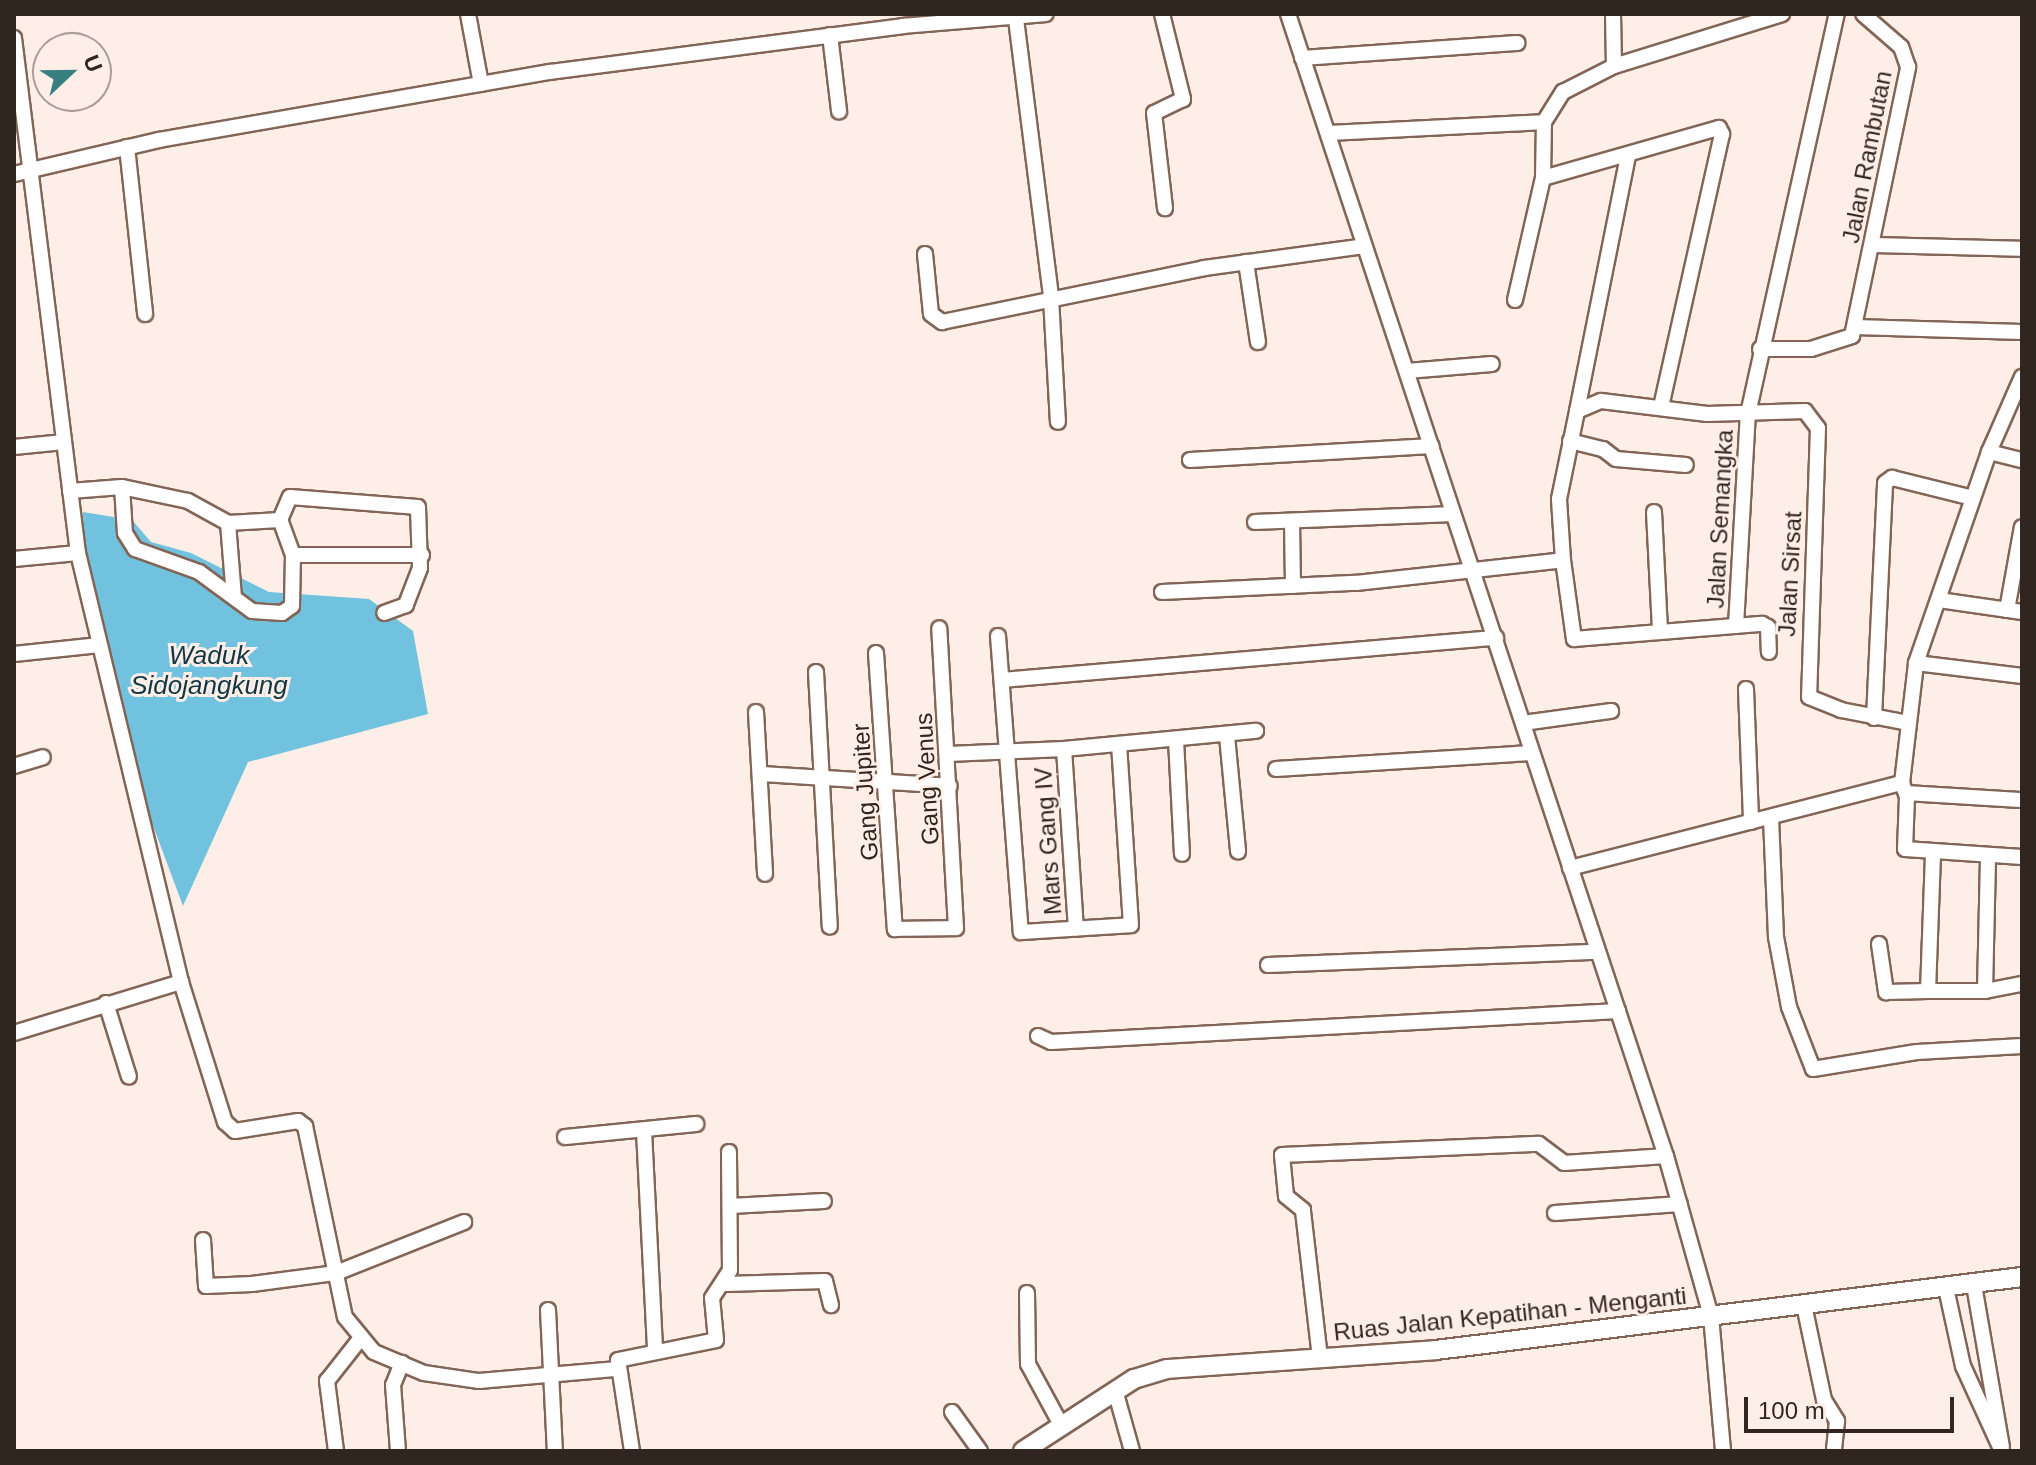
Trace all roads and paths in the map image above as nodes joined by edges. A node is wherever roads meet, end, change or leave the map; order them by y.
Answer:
1 (468, 14) edge
2 (1041, 14) edge
3 (1162, 14) edge
4 (1288, 14) edge
5 (1613, 14) edge
6 (1782, 14) edge
7 (1837, 14) edge
8 (1863, 14) edge
9 (1016, 19) junction
10 (830, 35) junction
11 (14, 38) edge
12 (1517, 43) dead end
13 (1302, 58) junction
14 (17, 64) edge
15 (1614, 66) junction
16 (481, 84) junction
17 (839, 111) dead end
18 (1544, 122) junction
19 (1329, 133) junction
20 (127, 147) junction
21 (1628, 156) junction
22 (33, 169) junction
23 (14, 174) edge
24 (1543, 178) junction
25 (1165, 208) dead end
26 (1872, 245) junction
27 (1364, 246) junction
28 (2022, 249) edge
29 (925, 254) dead end
30 (1246, 262) junction
31 (1051, 298) junction
32 (1515, 300) dead end
33 (145, 314) dead end
34 (1855, 327) junction
35 (2022, 332) edge
36 (1258, 342) dead end
37 (1760, 349) junction
38 (1492, 364) dead end
39 (1407, 371) junction
40 (2022, 377) edge
41 (1661, 406) junction
42 (1577, 411) junction
43 (1748, 414) junction
44 (1058, 422) dead end
45 (1570, 441) junction
46 (64, 442) junction
47 (1432, 446) junction
48 (14, 447) edge
49 (1989, 452) junction
50 (1190, 460) dead end
51 (2022, 460) edge
52 (1686, 465) dead end
53 (122, 487) junction
54 (70, 491) junction
55 (1973, 498) junction
56 (1654, 512) dead end
57 (1453, 514) junction
58 (280, 520) junction
59 (1255, 522) dead end
60 (1292, 522) junction
61 (228, 523) junction
62 (2022, 527) edge
63 (78, 553) junction
64 (293, 555) junction
65 (422, 555) junction
66 (14, 559) edge
67 (1563, 560) junction
68 (1474, 567) junction
69 (1293, 586) junction
70 (1162, 592) dead end
71 (234, 597) junction
72 (1939, 600) junction
73 (2014, 611) edge
74 (384, 613) dead end
75 (1736, 626) junction
76 (939, 628) dead end
77 (1660, 630) junction
78 (998, 636) dead end
79 (1496, 638) junction
80 (100, 645) junction
81 (1769, 652) dead end
82 (876, 653) dead end
83 (14, 654) edge
84 (1916, 663) junction
85 (816, 672) dead end
86 (2022, 676) edge
87 (1003, 680) junction
88 (1746, 689) dead end
89 (1611, 711) dead end
90 (756, 712) dead end
91 (1874, 718) junction
92 (1523, 723) junction
93 (1908, 723) junction
94 (1256, 731) dead end
95 (1227, 736) junction
96 (1176, 740) junction
97 (1119, 745) junction
98 (1064, 749) junction
99 (1010, 750) junction
100 (1532, 753) junction
101 (948, 754) junction
102 (43, 757) dead end
103 (14, 766) edge
104 (1276, 769) dead end
105 (761, 774) junction
106 (822, 782) junction
107 (887, 783) junction
108 (950, 786) junction
109 (1904, 788) junction
110 (2020, 800) dead end
111 (1771, 818) junction
112 (1751, 822) junction
113 (1238, 851) dead end
114 (1933, 853) junction
115 (1182, 854) dead end
116 (1988, 855) junction
117 (2022, 857) edge
118 (1570, 868) junction
119 (765, 874) dead end
120 (830, 927) dead end
121 (956, 928) joint
122 (1076, 929) junction
123 (1879, 944) dead end
124 (1596, 952) junction
125 (1268, 965) dead end
126 (181, 982) junction
127 (2022, 984) edge
128 (1928, 991) junction
129 (1985, 991) junction
130 (106, 1003) junction
131 (1618, 1011) junction
132 (14, 1033) edge
133 (1038, 1036) dead end
134 (2022, 1046) edge
135 (129, 1077) dead end
136 (696, 1124) dead end
137 (644, 1131) junction
138 (565, 1137) dead end
139 (729, 1152) dead end
140 (1666, 1156) junction
141 (824, 1201) dead end
142 (1680, 1204) junction
143 (730, 1206) junction
144 (1555, 1213) dead end
145 (464, 1222) dead end
146 (203, 1240) dead end
147 (336, 1273) junction
148 (2022, 1277) edge
149 (726, 1284) junction
150 (1974, 1285) junction
151 (1946, 1288) junction
152 (1027, 1293) dead end
153 (831, 1305) dead end
154 (1804, 1305) junction
155 (548, 1310) dead end
156 (1711, 1316) junction
157 (360, 1339) junction
158 (655, 1350) junction
159 (1320, 1358) junction
160 (402, 1363) junction
161 (617, 1369) junction
162 (550, 1374) junction
163 (1115, 1390) junction
164 (952, 1412) dead end
165 (1060, 1423) junction
166 (336, 1451) edge
167 (398, 1451) edge
168 (555, 1451) edge
169 (632, 1451) edge
170 (980, 1451) edge
171 (1023, 1451) edge
172 (1132, 1451) edge
173 (1723, 1451) edge
174 (1834, 1451) edge
175 (2002, 1451) edge

1 - 16 street
2 - 9 street
3 - 25 street
4 - 13 street
5 - 15 street
6 - 15 street
7 - 37 street, Jalan Semangka
8 - 26 street, Jalan Rambutan
9 - 10 street
9 - 31 street
10 - 16 street
10 - 17 street
11 - 14 street
12 - 13 street
13 - 19 street
14 - 22 street
15 - 18 street
16 - 20 street
18 - 19 street
18 - 24 street
19 - 27 street
20 - 22 street
20 - 33 street
21 - 24 street
21 - 41 street
21 - 42 street
22 - 23 street
22 - 46 street
24 - 32 street
26 - 28 street
26 - 34 street, Jalan Rambutan
27 - 30 street
27 - 39 street
29 - 31 street
30 - 31 street
30 - 36 street
31 - 44 street
34 - 35 street
34 - 37 street
37 - 43 street, Jalan Semangka
38 - 39 street
39 - 47 street
40 - 49 street
41 - 42 street
41 - 43 street
42 - 45 street
43 - 75 street, Jalan Semangka
43 - 91 street, Jalan Sirsat
45 - 52 street
45 - 67 street
46 - 48 street
46 - 54 street
47 - 50 street
47 - 57 street
49 - 51 street
49 - 55 street
53 - 54 street
53 - 61 street
53 - 71 street
54 - 63 street
55 - 72 street
55 - 91 street
56 - 77 street
57 - 60 street
57 - 68 street
58 - 61 street
58 - 64 street
58 - 65 street
59 - 60 street
60 - 69 street
61 - 71 street
62 - 73 street
63 - 66 street
63 - 80 street
64 - 65 street
64 - 71 street
65 - 74 street
67 - 68 street
67 - 77 street
68 - 69 street
68 - 79 street
69 - 70 street
72 - 73 street
72 - 84 street
75 - 77 street
75 - 81 street
76 - 101 street, Gang Venus
78 - 87 street
79 - 87 street
79 - 92 street
80 - 83 street
80 - 126 street
82 - 107 street, Gang Jupiter
84 - 86 street
84 - 93 street
85 - 106 street
87 - 99 street
88 - 112 street
89 - 92 street
90 - 105 street
91 - 93 street, Jalan Sirsat
92 - 100 street
93 - 109 street
94 - 95 street
95 - 96 street
95 - 113 street
96 - 97 street
96 - 115 street
97 - 98 street
97 - 122 street
98 - 99 street
98 - 122 street, Mars Gang IV
99 - 101 street
99 - 122 street
100 - 104 street
100 - 118 street
101 - 108 street, Gang Venus
102 - 103 street
105 - 106 street
105 - 119 street
106 - 107 street
106 - 120 street
107 - 108 street
107 - 121 street, Gang Jupiter
108 - 121 street, Gang Venus
109 - 110 street
109 - 111 street
109 - 114 street
111 - 112 street
111 - 134 street
112 - 118 street
114 - 116 street
114 - 128 street
116 - 117 street
116 - 129 street
118 - 124 street
123 - 128 street
124 - 125 street
124 - 131 street
126 - 130 street
126 - 147 street
127 - 129 street
128 - 129 street
130 - 132 street
130 - 135 street
131 - 133 street
131 - 140 street
136 - 137 street
137 - 138 street
137 - 158 street
139 - 143 street
140 - 142 street
140 - 159 street
141 - 143 street
142 - 144 street
142 - 156 street
143 - 149 street
145 - 147 street
146 - 147 street
147 - 157 street
148 - 150 main road, Ruas Jalan Kepatihan - Menganti
149 - 153 street
149 - 158 street
150 - 151 main road, Ruas Jalan Kepatihan - Menganti
150 - 175 street
151 - 154 main road, Ruas Jalan Kepatihan - Menganti
151 - 175 street
152 - 165 street
154 - 156 main road, Ruas Jalan Kepatihan - Menganti
154 - 174 street
155 - 162 street
156 - 159 main road, Ruas Jalan Kepatihan - Menganti
156 - 173 street
157 - 160 street
157 - 166 street
158 - 161 street
159 - 163 main road, Ruas Jalan Kepatihan - Menganti
160 - 162 street
160 - 167 street
161 - 162 street
161 - 169 street
162 - 168 street
163 - 165 main road, Ruas Jalan Kepatihan - Menganti
163 - 172 street
164 - 170 street
165 - 171 main road, Ruas Jalan Kepatihan - Menganti

